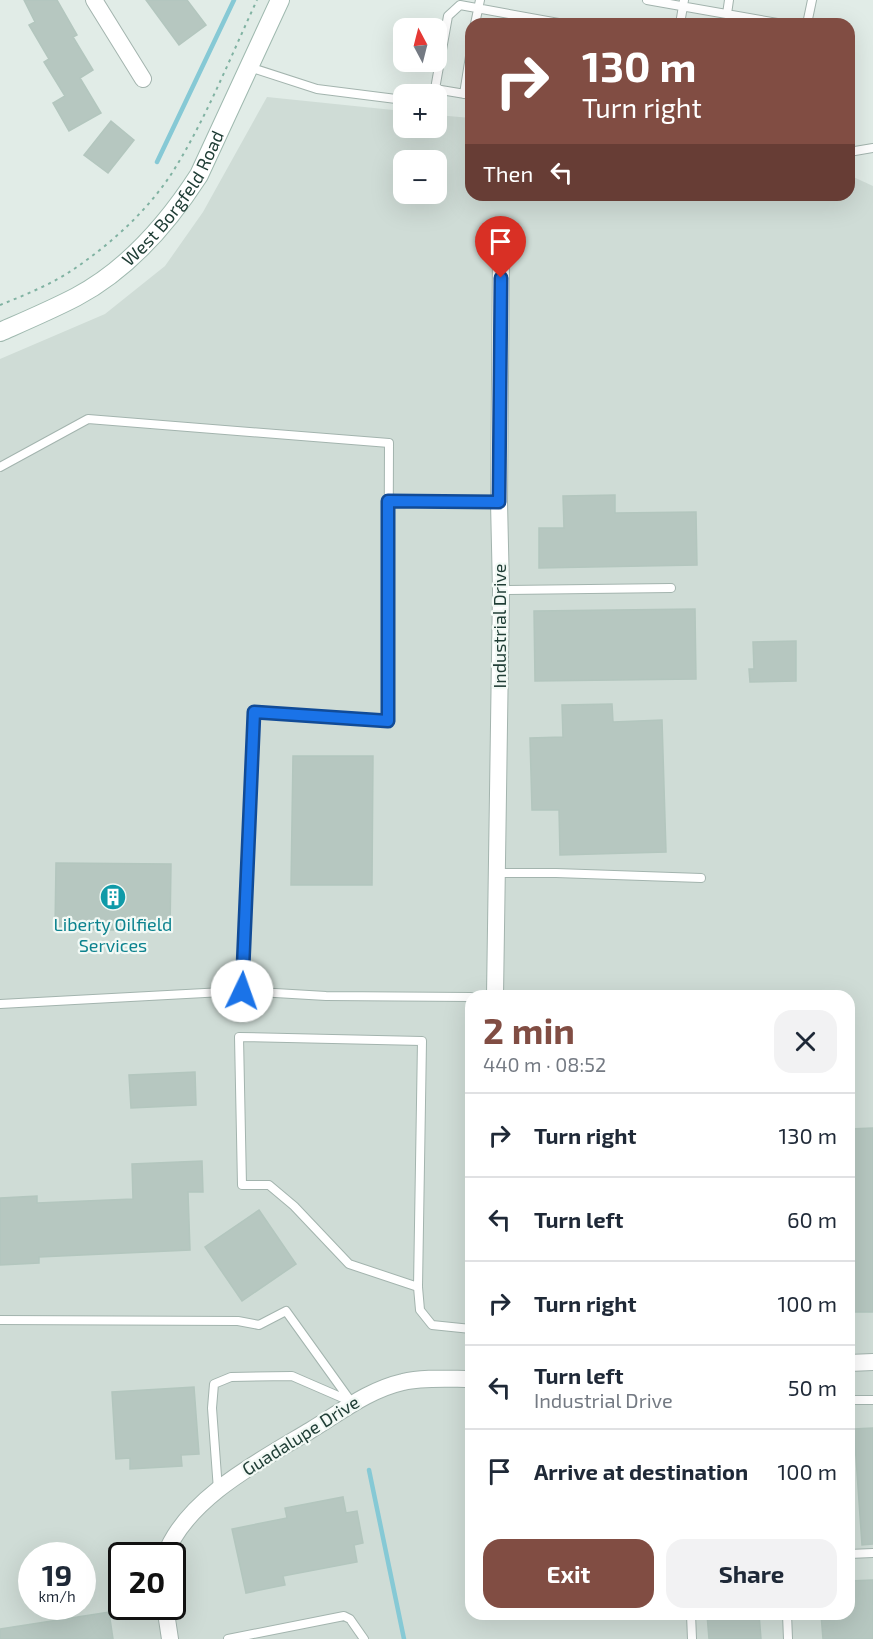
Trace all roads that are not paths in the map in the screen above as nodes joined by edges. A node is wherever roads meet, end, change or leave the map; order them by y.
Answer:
1 (94, 0) edge
2 (280, 0) edge
3 (647, 0) edge
4 (652, 0) edge
5 (729, 0) edge
6 (812, 0) edge
7 (683, 3) edge
8 (479, 4) edge
9 (727, 14) junction
10 (538, 18) edge
11 (681, 18) edge
12 (749, 18) edge
13 (808, 18) edge
14 (249, 67) junction
15 (143, 79) dead end
16 (436, 84) edge
17 (447, 91) edge
18 (465, 95) edge
19 (393, 99) edge
20 (873, 148) edge
21 (855, 151) edge
22 (501, 255) dead end
23 (0, 332) edge
24 (0, 467) edge
25 (388, 501) junction
26 (499, 502) junction
27 (671, 588) dead end
28 (501, 590) junction
29 (497, 873) junction
30 (701, 878) dead end
31 (495, 990) edge
32 (242, 991) junction
33 (465, 997) edge
34 (0, 1004) edge
35 (418, 1287) junction
36 (0, 1320) edge
37 (465, 1328) edge
38 (873, 1362) edge
39 (855, 1363) edge
40 (465, 1379) edge
41 (855, 1400) edge
42 (873, 1400) edge
43 (352, 1403) junction
44 (218, 1491) junction
45 (170, 1542) edge
46 (873, 1553) edge
47 (855, 1554) edge
48 (167, 1620) edge
49 (691, 1620) edge
50 (786, 1620) edge
51 (170, 1639) edge
52 (228, 1639) edge
53 (364, 1639) edge
54 (692, 1639) edge
55 (788, 1639) edge

1 - 15 street
2 - 14 street, West Borgfeld Road
3 - 4 lane
4 - 7 lane
5 - 9 lane
6 - 13 lane
7 - 9 lane
7 - 11 lane
8 - 10 lane
8 - 16 lane
9 - 12 lane
14 - 19 lane
14 - 23 street, West Borgfeld Road
17 - 18 lane
20 - 21 lane
22 - 26 street, Industrial Drive
24 - 25 lane
25 - 26 lane
25 - 32 lane
26 - 28 street, Industrial Drive
27 - 28 lane
28 - 29 street, Industrial Drive
29 - 30 lane
29 - 31 street, Industrial Drive
32 - 33 lane
32 - 34 lane
35 - 35 lane
35 - 37 lane
36 - 43 lane
38 - 39 street
40 - 43 street, Guadalupe Drive
41 - 42 lane
43 - 44 street, Guadalupe Drive
43 - 44 lane
44 - 45 street, Guadalupe Drive
46 - 47 lane
48 - 51 street
49 - 54 lane
50 - 55 lane
52 - 53 lane

